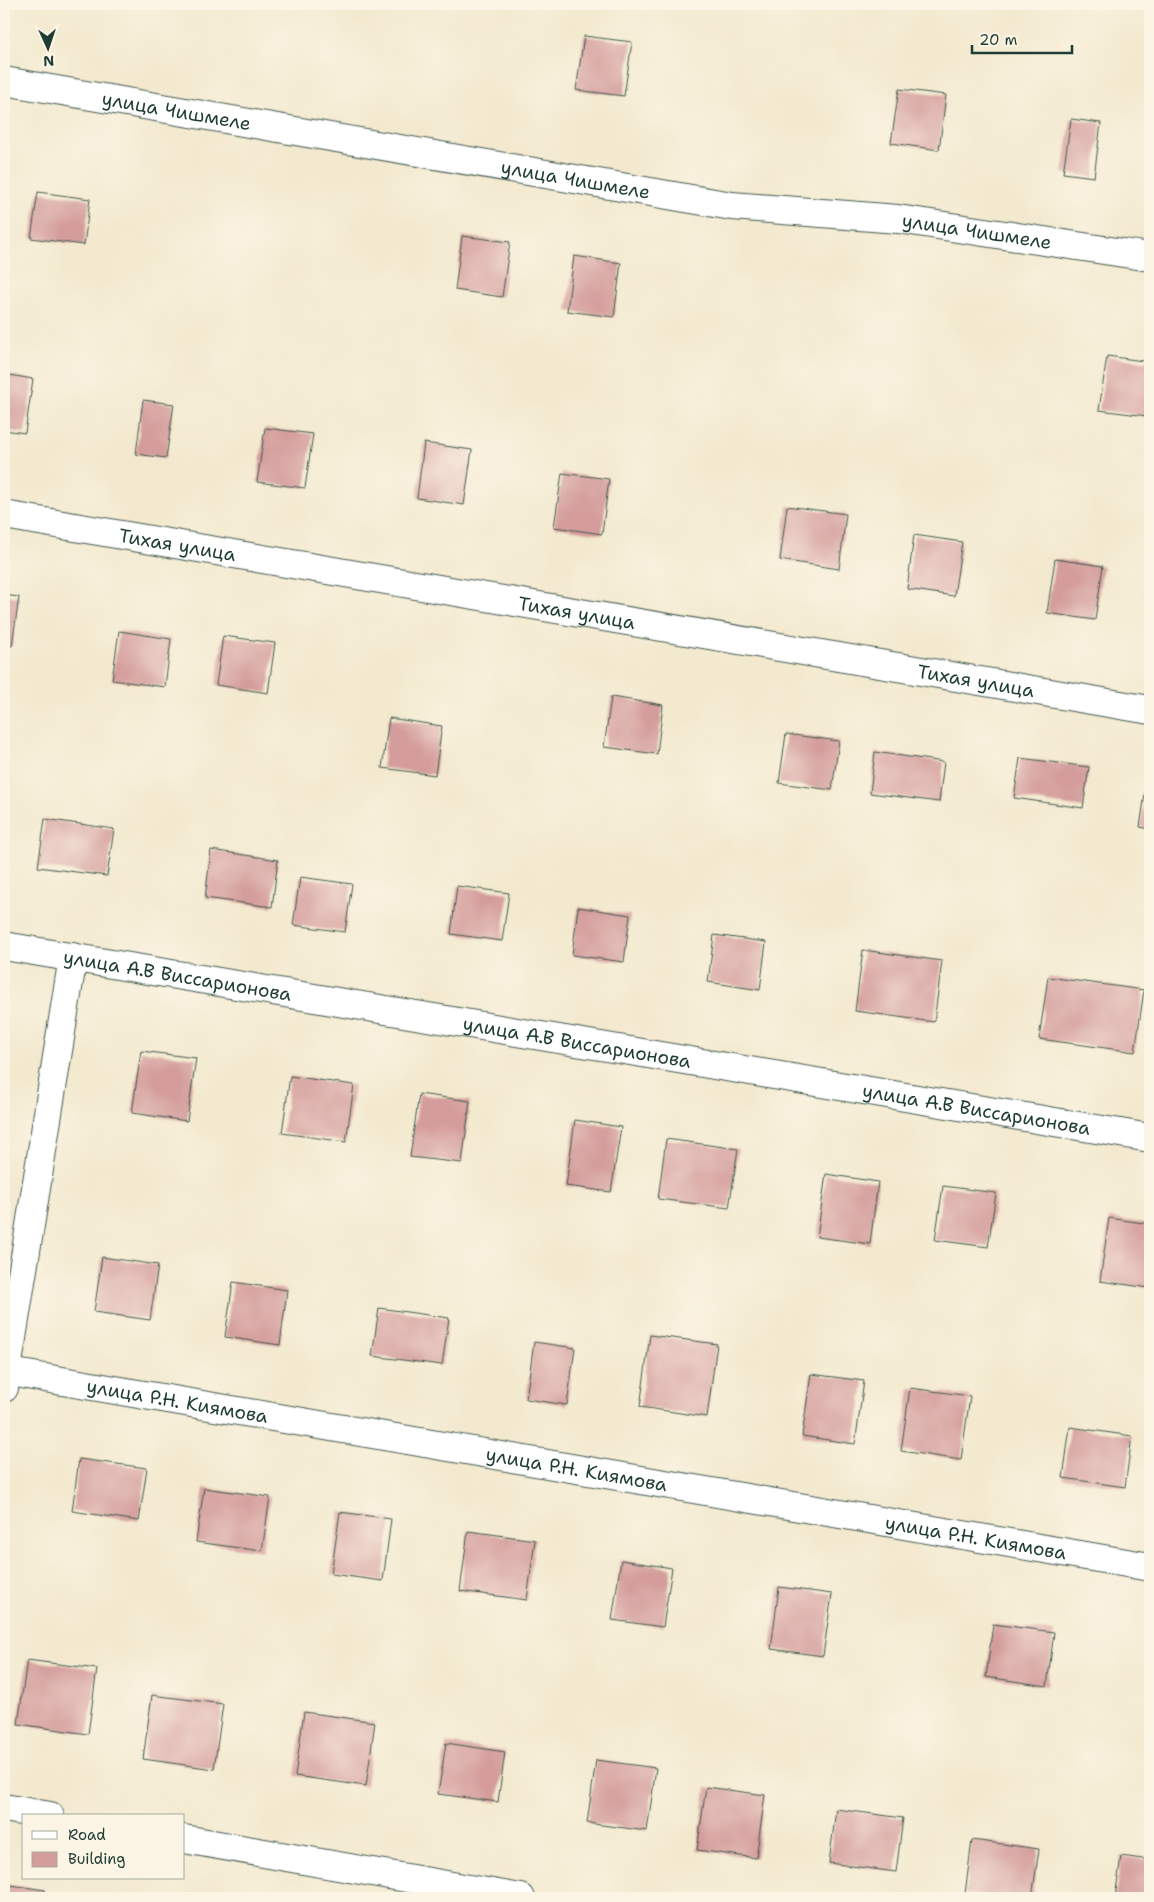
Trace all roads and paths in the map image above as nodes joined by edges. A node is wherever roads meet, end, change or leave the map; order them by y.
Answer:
1 (4, 81) edge
2 (1150, 257) edge
3 (4, 515) edge
4 (1150, 710) edge
5 (4, 946) edge
6 (73, 957) junction
7 (1150, 1138) edge
8 (5, 1377) edge
9 (1150, 1567) edge
10 (4, 1808) edge
11 (38, 1814) edge
12 (185, 1839) edge
13 (521, 1898) edge

1 - 2 street, улица Чишмеле
3 - 4 street, Тихая улица
5 - 6 street, улица А.В Виссарионова
6 - 7 street, улица А.В Виссарионова
6 - 8 street
8 - 9 street, улица Р.Н. Киямова
10 - 11 street
12 - 13 street

